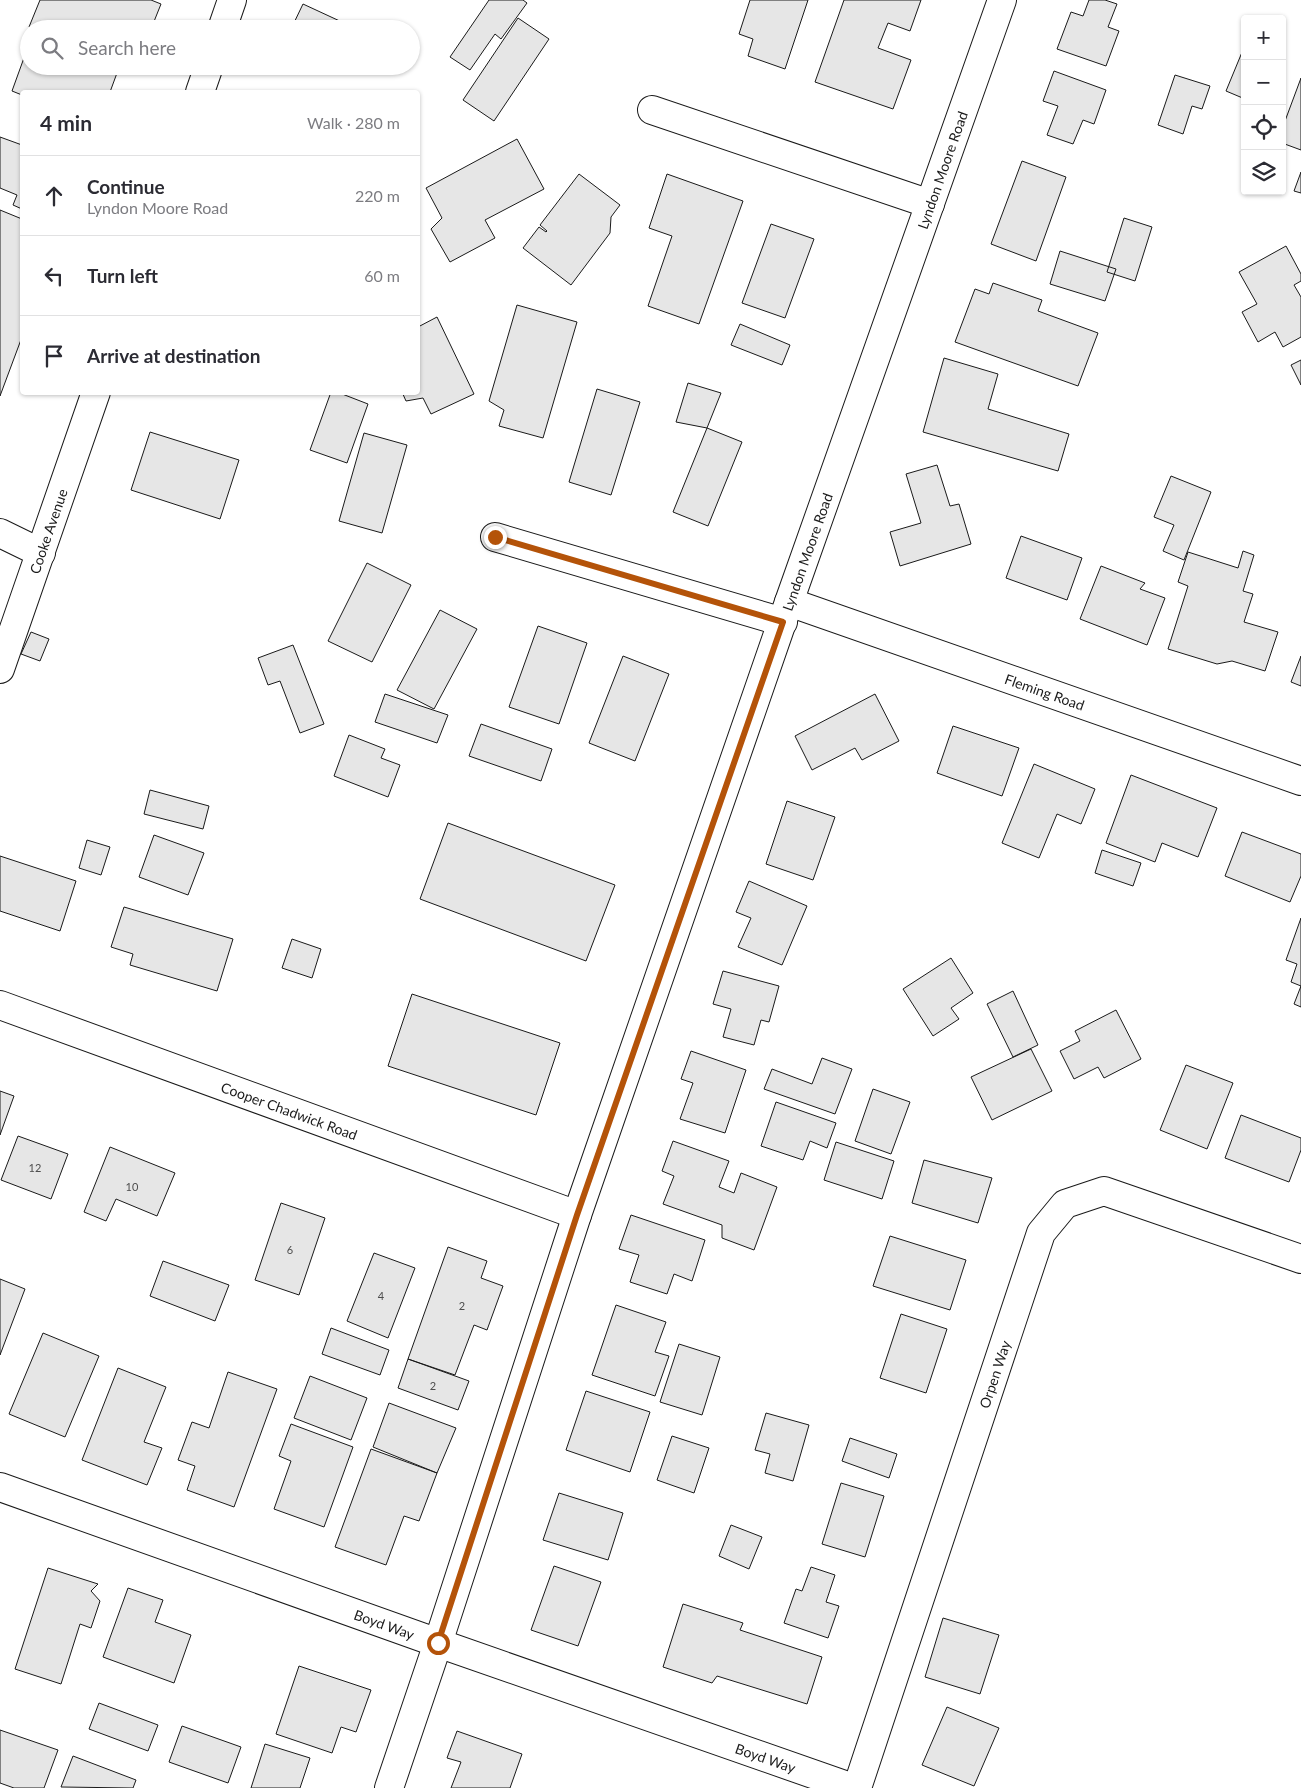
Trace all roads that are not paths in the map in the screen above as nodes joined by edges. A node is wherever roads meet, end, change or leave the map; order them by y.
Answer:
1 (232, 0) edge
2 (1002, 0) edge
3 (225, 20) edge
4 (206, 75) edge
5 (201, 90) edge
6 (652, 110) dead end
7 (930, 204) junction
8 (95, 395) edge
9 (0, 533) edge
10 (495, 537) dead end
11 (41, 553) junction
12 (786, 612) junction
13 (0, 669) edge
14 (1301, 780) edge
15 (0, 1005) edge
16 (577, 1215) junction
17 (1301, 1259) edge
18 (0, 1486) edge
19 (438, 1643) junction
20 (389, 1788) edge
21 (853, 1788) edge
22 (857, 1788) edge

1 - 3 street
2 - 7 street, Lyndon Moore Road
4 - 5 street
6 - 7 street
7 - 12 street, Lyndon Moore Road
8 - 11 street, Cooke Avenue
9 - 11 street
10 - 12 street, Fleming Road
11 - 13 street, Cooke Avenue
12 - 14 street, Fleming Road
12 - 16 street, Lyndon Moore Road
15 - 16 street, Cooper Chadwick Road
16 - 19 street, Lyndon Moore Road
17 - 22 street, Orpen Way
18 - 19 street, Boyd Way
19 - 20 street, Lyndon Moore Road
19 - 21 street, Boyd Way

